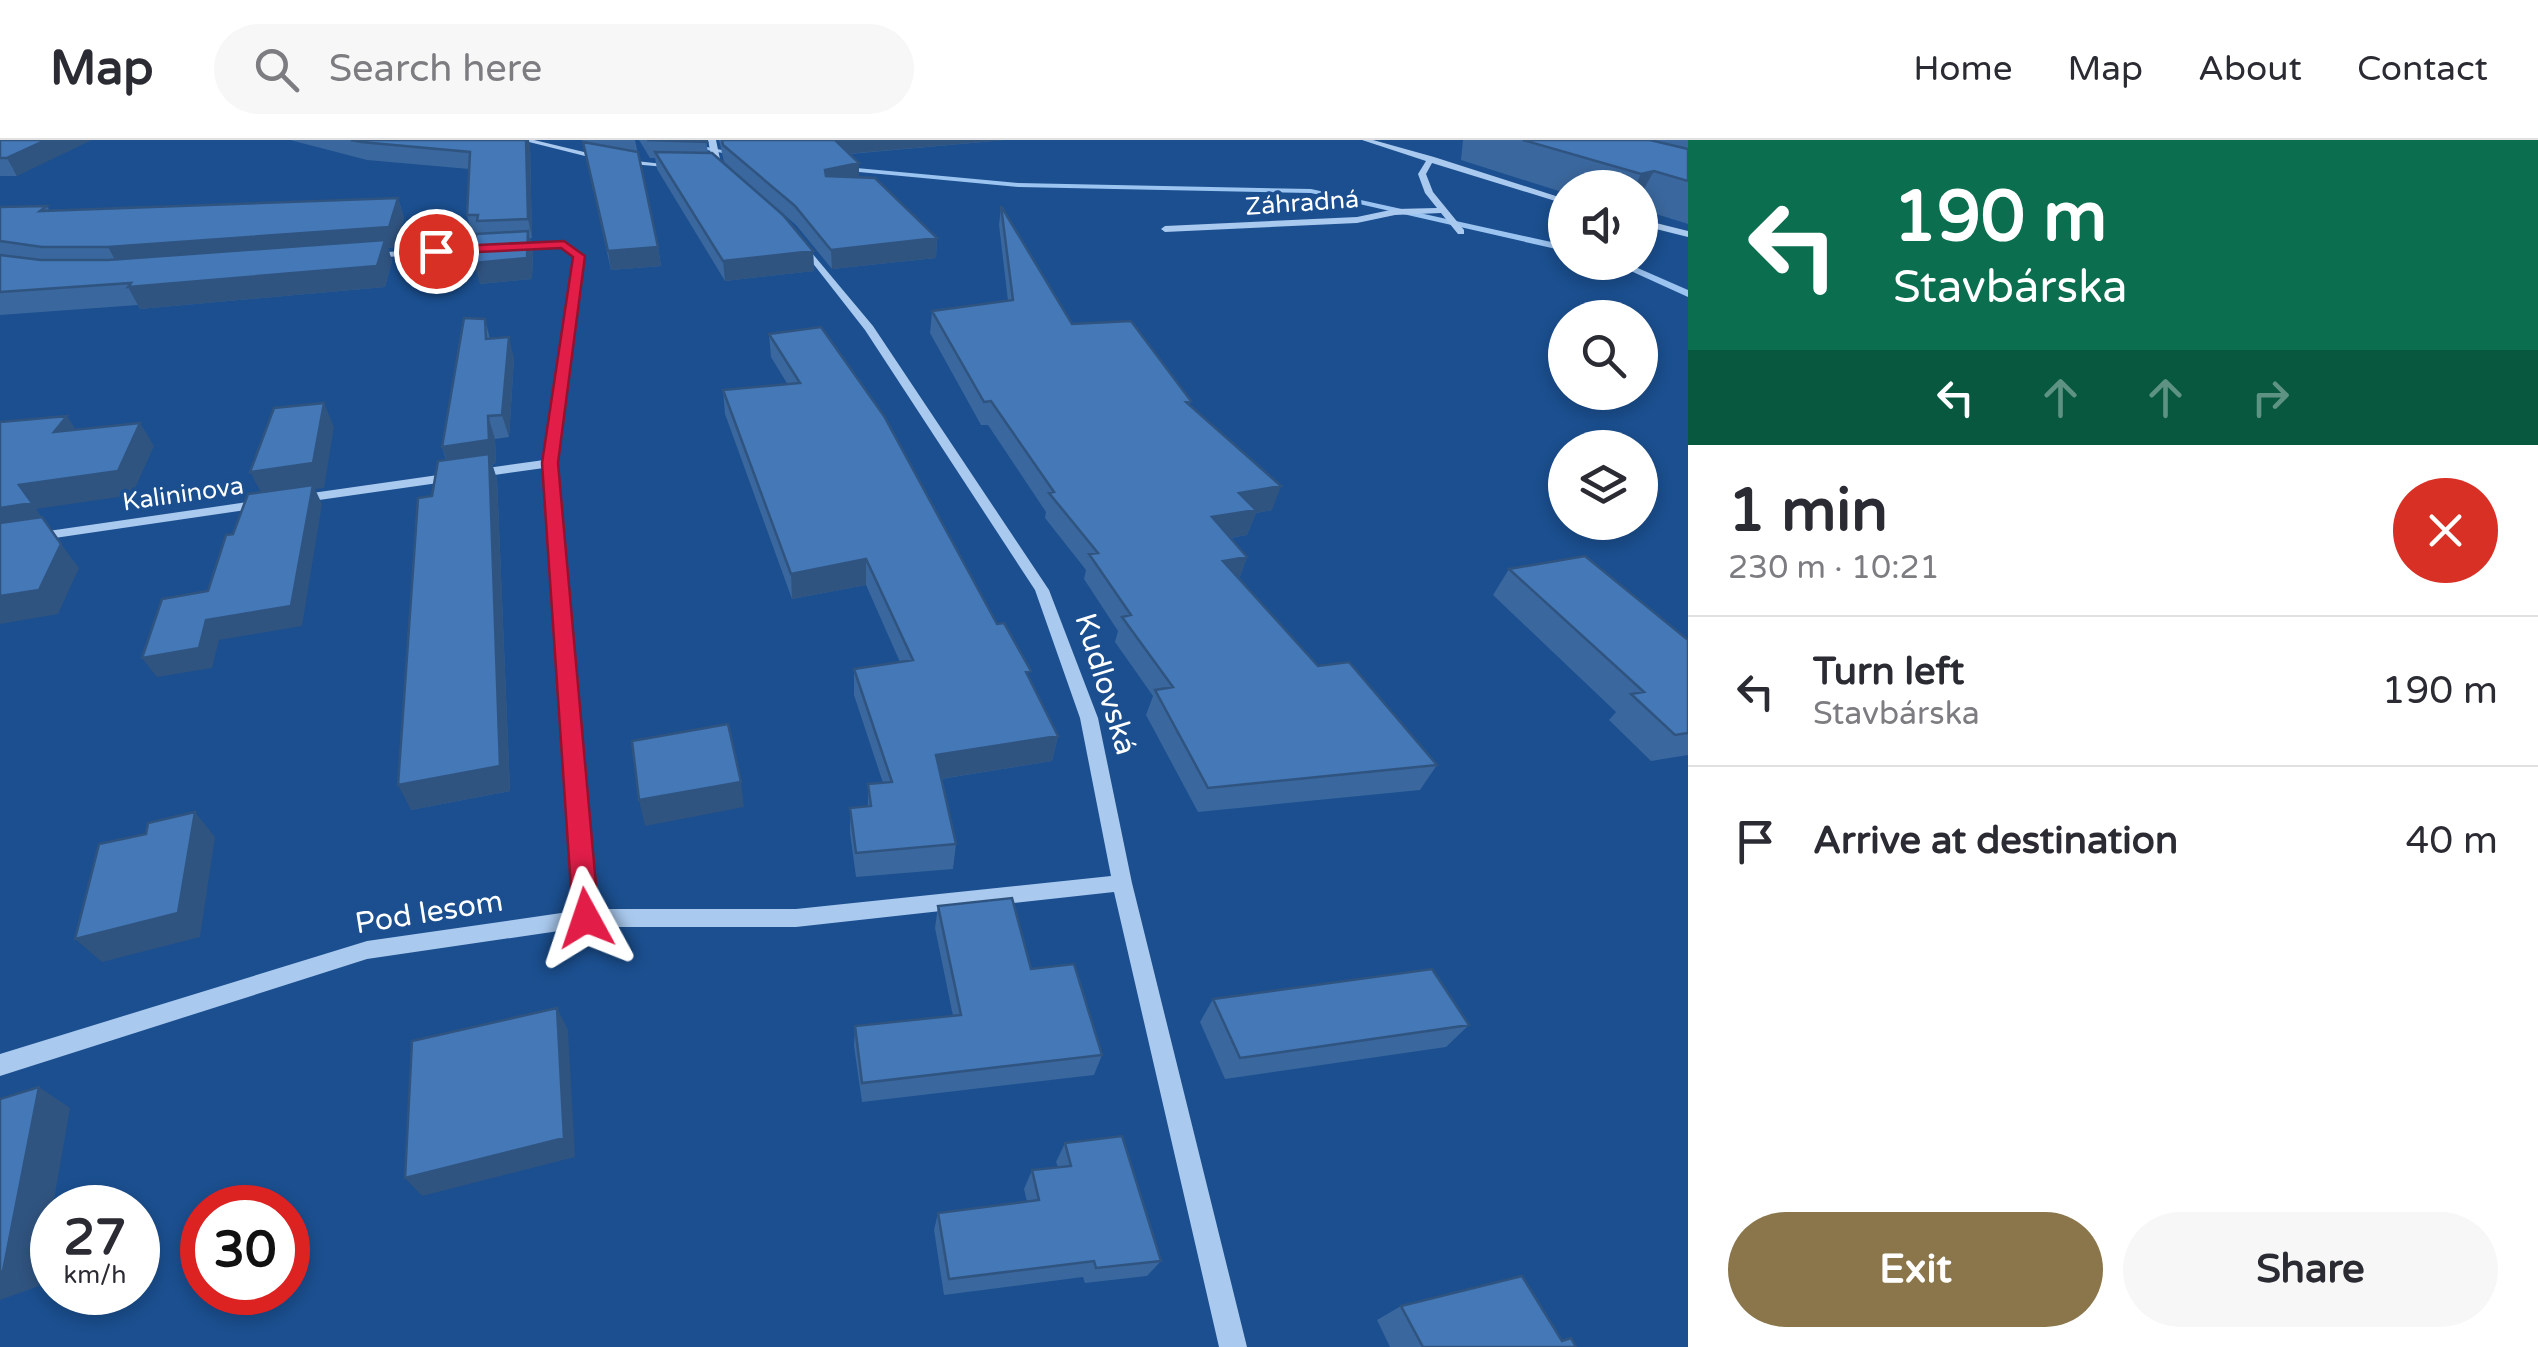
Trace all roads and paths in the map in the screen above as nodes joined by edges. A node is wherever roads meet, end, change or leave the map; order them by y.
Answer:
1 (526, 140) edge
2 (1366, 140) edge
3 (712, 154) edge
4 (1432, 159) junction
5 (690, 166) edge
6 (746, 191) edge
7 (1548, 197) edge
8 (1443, 212) junction
9 (1658, 226) edge
10 (790, 230) edge
11 (1165, 230) dead end
12 (1460, 231) dead end
13 (1688, 234) edge
14 (357, 256) edge
15 (550, 463) junction
16 (0, 542) edge
17 (1122, 884) junction
18 (586, 918) junction
19 (0, 1065) edge
20 (1232, 1347) edge

1 - 5 street
2 - 4 street, Záhradná
3 - 6 street
4 - 7 street, Záhradná
4 - 8 street
8 - 11 street, Záhradná
8 - 12 street
9 - 13 street
10 - 17 street, Kudlovská
14 - 15 street
15 - 16 street, Kalininova
15 - 18 street
17 - 18 street, Pod lesom
17 - 20 street, Kudlovská
18 - 19 street, Pod lesom

